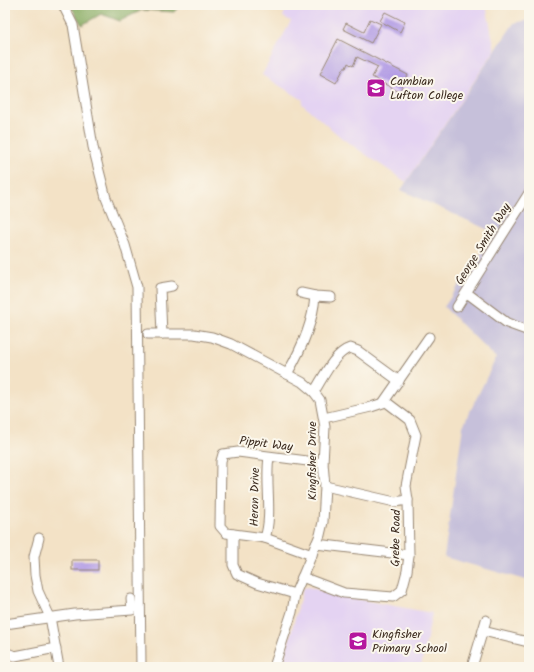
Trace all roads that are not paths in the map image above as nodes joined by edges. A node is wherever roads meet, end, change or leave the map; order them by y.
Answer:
1 (63, 5) edge
2 (529, 193) edge
3 (172, 286) dead end
4 (301, 293) dead end
5 (467, 293) junction
6 (315, 296) junction
7 (331, 297) dead end
8 (457, 307) dead end
9 (529, 331) edge
10 (148, 334) dead end
11 (162, 334) junction
12 (429, 337) dead end
13 (287, 374) junction
14 (399, 381) junction
15 (314, 392) junction
16 (385, 401) junction
17 (324, 418) junction
18 (269, 457) junction
19 (323, 463) junction
20 (325, 486) junction
21 (408, 500) junction
22 (233, 534) junction
23 (39, 538) dead end
24 (264, 538) junction
25 (316, 544) junction
26 (312, 555) junction
27 (409, 555) junction
28 (302, 577) junction
29 (295, 594) junction
30 (131, 599) dead end
31 (132, 610) junction
32 (50, 616) junction
33 (486, 620) dead end
34 (5, 624) edge
35 (482, 631) junction
36 (529, 637) edge
37 (135, 646) dead end
38 (56, 648) junction
39 (5, 652) edge
40 (59, 667) edge
41 (141, 667) edge
42 (274, 667) edge
43 (472, 667) edge

1 - 41 street
2 - 5 street, George Smith Way
3 - 11 street
4 - 6 street
5 - 8 street, George Smith Way
5 - 9 street
6 - 7 street
6 - 13 street
10 - 11 street
11 - 13 street
12 - 14 street
13 - 15 street
14 - 15 street
14 - 16 street
15 - 17 street, Kingfisher Drive
16 - 17 street
16 - 21 street, Grebe Road
17 - 19 street, Kingfisher Drive
18 - 19 street, Pippit Way
18 - 22 street, Pippit Way
18 - 24 street, Heron Drive
19 - 20 street, Kingfisher Drive
20 - 21 street, Grebe Road
20 - 25 street, Kingfisher Drive
21 - 27 street, Grebe Road
22 - 24 street
22 - 29 street
23 - 32 street
24 - 26 street
25 - 26 street, Kingfisher Drive
25 - 27 street
26 - 28 street, Kingfisher Drive
27 - 28 street, Grebe Road
28 - 29 street, Kingfisher Drive
29 - 42 street, Kingfisher Drive
30 - 31 street
31 - 32 street
31 - 37 street
32 - 34 street
32 - 38 street
33 - 35 street
35 - 36 street
35 - 43 street
38 - 39 street
38 - 40 street

